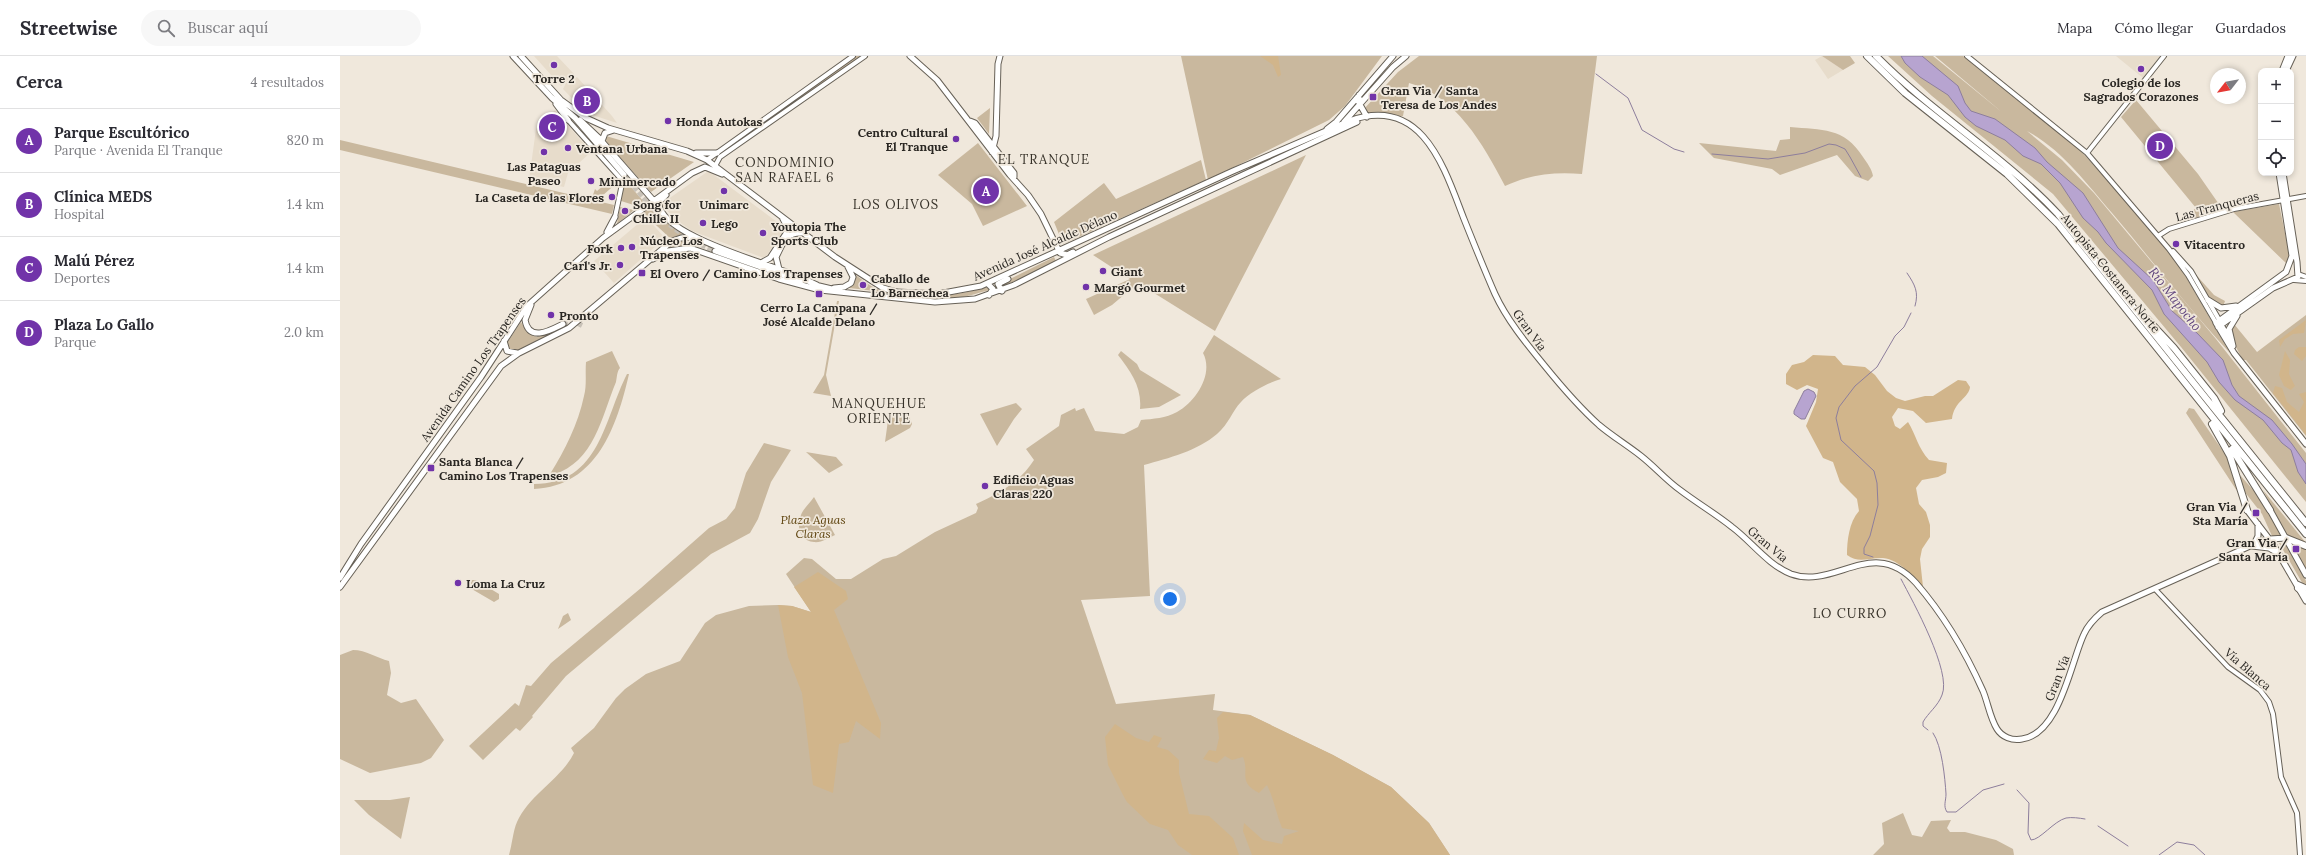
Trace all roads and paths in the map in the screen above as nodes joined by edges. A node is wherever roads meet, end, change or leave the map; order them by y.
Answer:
1 (513, 56) edge
2 (521, 56) edge
3 (853, 56) edge
4 (860, 56) edge
5 (865, 56) edge
6 (910, 56) edge
7 (1000, 56) edge
8 (1393, 56) edge
9 (1398, 56) edge
10 (1406, 56) edge
11 (1867, 56) edge
12 (1876, 56) edge
13 (1967, 56) edge
14 (2164, 56) edge
15 (2288, 56) edge
16 (2293, 56) edge
17 (850, 66) junction
18 (2283, 68) edge
19 (2287, 68) edge
20 (1374, 90) junction
21 (1359, 94) junction
22 (552, 98) junction
23 (1361, 105) junction
24 (575, 118) junction
25 (1365, 118) junction
26 (568, 120) joint
27 (970, 121) junction
28 (1342, 124) junction
29 (615, 130) junction
30 (1322, 132) junction
31 (996, 135) junction
32 (1328, 135) junction
33 (738, 138) junction
34 (986, 138) junction
35 (602, 141) junction
36 (735, 147) junction
37 (687, 151) junction
38 (994, 151) junction
39 (717, 153) junction
40 (2087, 153) junction
41 (706, 160) junction
42 (716, 166) junction
43 (692, 172) junction
44 (624, 175) tunnel mouth
45 (728, 176) junction
46 (2280, 176) edge
47 (2283, 176) edge
48 (682, 179) junction
49 (2306, 196) edge
50 (653, 200) junction
51 (2285, 200) junction
52 (781, 216) junction
53 (615, 217) joint
54 (803, 233) junction
55 (2158, 236) junction
56 (694, 237) junction
57 (603, 238) junction
58 (1098, 242) junction
59 (2169, 249) junction
60 (715, 251) tunnel mouth
61 (1059, 251) junction
62 (653, 259) junction
63 (761, 263) junction
64 (848, 266) junction
65 (779, 269) junction
66 (1021, 270) junction
67 (2287, 270) junction
68 (2298, 273) junction
69 (2306, 277) edge
70 (2292, 280) junction
71 (2306, 281) edge
72 (988, 284) junction
73 (817, 285) junction
74 (832, 288) junction
75 (1002, 291) junction
76 (843, 292) junction
77 (537, 295) junction
78 (989, 295) junction
79 (2208, 300) junction
80 (2244, 302) junction
81 (2134, 308) junction
82 (2244, 309) junction
83 (563, 324) tunnel mouth
84 (2218, 324) junction
85 (504, 341) junction
86 (2233, 346) junction
87 (519, 353) junction
88 (2241, 362) junction
89 (2202, 405) junction
90 (2221, 410) dead end
91 (2306, 444) edge
92 (2232, 449) dead end
93 (2247, 510) joint
94 (2270, 510) joint
95 (2257, 523) junction
96 (2306, 523) edge
97 (368, 534) junction
98 (2306, 534) edge
99 (2270, 538) junction
100 (2286, 538) junction
101 (375, 539) junction
102 (2252, 545) junction
103 (2306, 546) edge
104 (2279, 554) junction
105 (2306, 576) edge
106 (340, 578) edge
107 (2296, 585) junction
108 (340, 587) edge
109 (2306, 588) edge
110 (2155, 589) junction
111 (2306, 594) edge
112 (2306, 601) edge
113 (2300, 855) edge

1 - 22 main road
2 - 29 main road, Avenida José Alcalde Délano
3 - 33 street
4 - 17 street
5 - 17 street
6 - 27 main road
7 - 31 main road
8 - 21 main road
9 - 20 main road
10 - 20 main road
11 - 89 highway, Autopista Costanera Norte
12 - 81 highway, Autopista Costanera Norte
13 - 40 street
14 - 40 street
15 - 18 main road
16 - 19 main road
17 - 36 street
20 - 23 main road
21 - 23 main road
21 - 30 main road
22 - 24 main road
22 - 26 main road
23 - 25 main road
23 - 28 main road
24 - 35 main road
24 - 44 main road
25 - 28 main road, Gran Vía
25 - 32 main road, Gran Vía
25 - 110 main road, Gran Vía
26 - 53 street
27 - 34 main road
27 - 38 main road
28 - 30 main road, Gran Vía
28 - 32 main road
29 - 35 main road
29 - 37 main road, Avenida José Alcalde Délano
30 - 61 main road, Avenida José Alcalde Délano
31 - 34 main road
31 - 38 main road
32 - 58 main road, Avenida José Alcalde Délano
33 - 36 street
33 - 39 street
34 - 38 main road
35 - 50 main road
36 - 42 street
37 - 39 main road
37 - 41 main road, Avenida José Alcalde Délano
38 - 61 main road
39 - 41 street
40 - 55 street
41 - 42 main road, Avenida José Alcalde Délano
41 - 43 main road, Avenida Camino Los Trapenses
42 - 45 main road, Avenida José Alcalde Délano
43 - 45 main road, Avenida Camino Los Trapenses
43 - 48 main road, Avenida Camino Los Trapenses
45 - 52 main road, Avenida José Alcalde Délano
46 - 51 main road
47 - 51 main road
48 - 50 main road, Avenida Camino Los Trapenses
48 - 56 main road
49 - 51 street, Las Tranqueras
50 - 57 main road, Avenida Camino Los Trapenses
51 - 55 street, Las Tranqueras
51 - 67 main road
51 - 68 main road
52 - 54 main road, Avenida José Alcalde Délano
52 - 63 main road
53 - 57 main road
54 - 64 main road, Avenida José Alcalde Délano
54 - 65 main road
55 - 59 street
56 - 62 main road
56 - 63 main road
57 - 77 main road, Avenida Camino Los Trapenses
58 - 61 main road
58 - 75 main road, Avenida José Alcalde Délano
59 - 79 street
59 - 84 street
60 - 73 main road, Avenida José Alcalde Délano
61 - 66 main road, Avenida José Alcalde Délano
62 - 76 main road, Avenida José Alcalde Délano
62 - 87 main road, Avenida Camino Los Trapenses
63 - 65 main road
64 - 72 main road, Avenida José Alcalde Délano
64 - 74 main road
65 - 73 main road
66 - 72 main road, Avenida José Alcalde Délano
66 - 75 main road
67 - 68 main road
67 - 70 main road
67 - 80 main road
68 - 69 street
68 - 70 main road
70 - 71 street
70 - 82 main road
72 - 78 main road
73 - 74 main road, Avenida José Alcalde Délano
74 - 76 main road, Avenida José Alcalde Délano
75 - 78 main road, Avenida José Alcalde Délano
76 - 78 main road, Avenida José Alcalde Délano
77 - 83 main road
77 - 85 main road, Avenida Camino Los Trapenses
79 - 80 main road
79 - 84 street
80 - 84 main road
81 - 90 highway
81 - 96 highway, Autopista Costanera Norte
82 - 84 main road
82 - 86 main road
84 - 86 main road
84 - 88 main road
85 - 87 main road
85 - 97 main road, Avenida Camino Los Trapenses
86 - 88 main road
87 - 101 main road, Avenida Camino Los Trapenses
88 - 91 main road
89 - 93 highway
89 - 98 highway, Autopista Costanera Norte
92 - 94 highway
93 - 95 main road
94 - 100 main road
95 - 99 main road
95 - 102 main road
97 - 101 main road
97 - 106 main road, Avenida Camino Los Trapenses
99 - 100 main road
99 - 102 main road, Gran Vía
99 - 104 main road
100 - 103 highway
100 - 105 main road
101 - 108 main road, Avenida Camino Los Trapenses
102 - 104 main road
102 - 110 main road, Gran Vía
104 - 107 main road
107 - 109 main road
107 - 111 highway
107 - 112 main road
110 - 113 street, Vía Blanca

